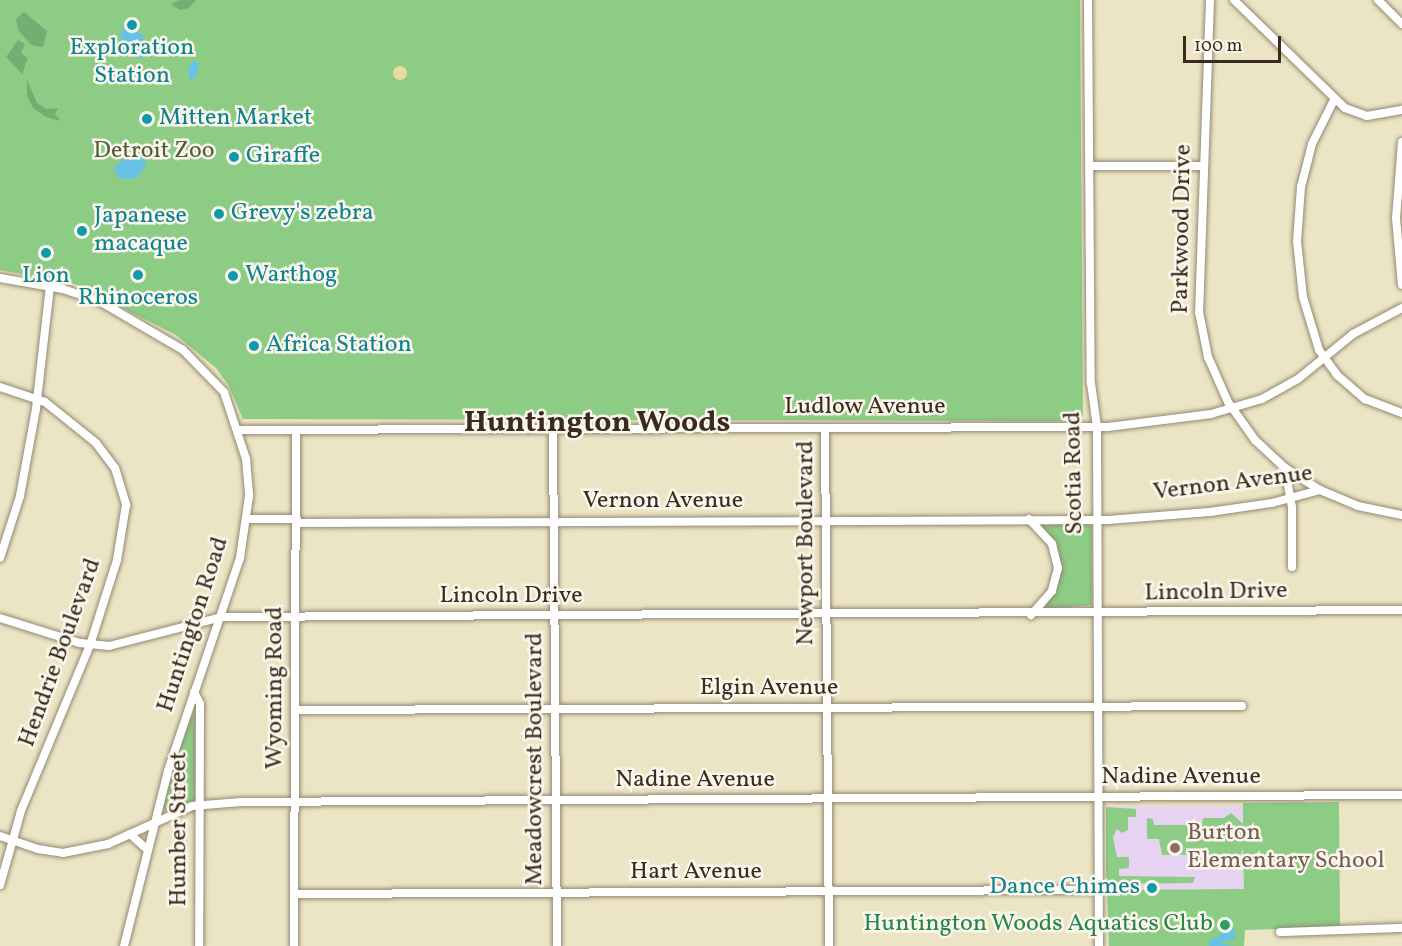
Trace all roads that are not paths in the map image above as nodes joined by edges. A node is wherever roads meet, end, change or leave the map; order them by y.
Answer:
1 (1088, 0) edge
2 (1234, 0) edge
3 (1378, 0) edge
4 (1212, 1) edge
5 (1402, 24) edge
6 (1334, 100) junction
7 (1402, 111) edge
8 (1402, 142) edge
9 (1090, 166) junction
10 (1203, 166) junction
11 (1399, 209) edge
12 (0, 278) edge
13 (1402, 285) edge
14 (50, 286) junction
15 (1402, 308) edge
16 (1324, 359) junction
17 (0, 387) edge
18 (38, 398) junction
19 (1232, 409) junction
20 (1402, 413) edge
21 (1097, 427) junction
22 (825, 428) junction
23 (553, 429) junction
24 (239, 430) junction
25 (296, 430) junction
26 (1285, 468) junction
27 (1320, 490) junction
28 (1289, 499) junction
29 (1402, 515) edge
30 (247, 519) junction
31 (1029, 519) junction
32 (1096, 519) junction
33 (825, 520) junction
34 (297, 521) junction
35 (554, 522) junction
36 (0, 558) edge
37 (1292, 567) dead end
38 (1402, 610) edge
39 (1097, 614) junction
40 (826, 615) junction
41 (1031, 615) junction
42 (555, 616) junction
43 (222, 617) junction
44 (296, 617) junction
45 (0, 618) edge
46 (200, 620) junction
47 (213, 636) junction
48 (90, 645) junction
49 (194, 692) junction
50 (1242, 706) dead end
51 (1097, 707) junction
52 (827, 708) junction
53 (188, 709) junction
54 (555, 709) junction
55 (296, 710) junction
56 (200, 713) junction
57 (1402, 795) edge
58 (1098, 798) junction
59 (828, 800) junction
60 (556, 801) junction
61 (295, 802) junction
62 (200, 805) junction
63 (156, 821) junction
64 (130, 834) junction
65 (0, 836) edge
66 (11, 840) junction
67 (148, 850) junction
68 (0, 885) edge
69 (1098, 890) junction
70 (556, 892) junction
71 (828, 892) junction
72 (294, 894) junction
73 (1402, 928) edge
74 (1280, 932) dead end
75 (124, 946) edge
76 (199, 946) edge
77 (294, 946) edge
78 (557, 946) edge
79 (829, 946) edge
80 (1099, 946) edge

1 - 9 street, Scotia Road
2 - 6 street
3 - 5 street
4 - 10 street, Parkwood Drive
6 - 7 street
6 - 16 street
8 - 11 street
9 - 10 street
9 - 21 street, Scotia Road
10 - 19 street, Parkwood Drive
11 - 13 street
12 - 14 street, Huntington Road
14 - 18 street
14 - 24 street, Huntington Road
15 - 16 street, Ludlow Avenue
16 - 19 street, Ludlow Avenue
16 - 20 street
17 - 18 street, Hendrie Boulevard
18 - 36 street
18 - 48 street, Hendrie Boulevard
19 - 21 street, Ludlow Avenue
19 - 26 street, Parkwood Drive
21 - 22 street, Ludlow Avenue
21 - 32 street, Scotia Road
22 - 23 street, Ludlow Avenue
22 - 33 street, Newport Boulevard
23 - 25 street, Ludlow Avenue
23 - 35 street, Meadowcrest Boulevard
24 - 25 street, Ludlow Avenue
24 - 30 street, Huntington Road
25 - 34 street, Wyoming Road
26 - 27 street, Parkwood Drive
26 - 28 street
27 - 28 street, Vernon Avenue
27 - 29 street, Vernon Avenue
28 - 32 street, Vernon Avenue
28 - 37 street
30 - 34 street, Vernon Avenue
30 - 43 street, Huntington Road
31 - 32 street, Vernon Avenue
31 - 33 street, Vernon Avenue
31 - 41 street
32 - 39 street, Scotia Road
33 - 35 street, Vernon Avenue
33 - 40 street, Newport Boulevard
34 - 35 street, Vernon Avenue
34 - 44 street, Wyoming Road
35 - 42 street, Meadowcrest Boulevard
38 - 39 street, Lincoln Drive
39 - 41 street, Lincoln Drive
39 - 51 street, Scotia Road
40 - 41 street, Lincoln Drive
40 - 42 street, Lincoln Drive
40 - 52 street, Newport Boulevard
42 - 44 street, Lincoln Drive
42 - 54 street, Meadowcrest Boulevard
43 - 44 street, Lincoln Drive
43 - 46 street, Lincoln Drive
43 - 47 street, Huntington Road
44 - 55 street, Wyoming Road
45 - 48 street, Lincoln Drive
46 - 47 street
46 - 48 street, Lincoln Drive
47 - 49 street, Huntington Road
48 - 66 street, Hendrie Boulevard
49 - 53 street, Huntington Road
49 - 56 street, Humber Street
50 - 51 street, Elgin Avenue
51 - 52 street, Elgin Avenue
51 - 58 street, Scotia Road
52 - 54 street, Elgin Avenue
52 - 59 street, Newport Boulevard
53 - 56 street
53 - 63 street, Huntington Road
54 - 55 street, Elgin Avenue
54 - 60 street, Meadowcrest Boulevard
55 - 61 street, Wyoming Road
56 - 62 street, Humber Street
57 - 58 street, Nadine Avenue
58 - 59 street, Nadine Avenue
58 - 69 street, Scotia Road
59 - 60 street, Nadine Avenue
59 - 71 street, Newport Boulevard
60 - 61 street, Nadine Avenue
60 - 70 street, Meadowcrest Boulevard
61 - 62 street, Nadine Avenue
61 - 72 street, Wyoming Road
62 - 63 street, Nadine Avenue
62 - 76 street, Humber Street
63 - 64 street, Nadine Avenue
63 - 67 street, Huntington Road
64 - 66 street, Nadine Avenue
64 - 67 street
65 - 66 street, Nadine Avenue
66 - 68 street, Hendrie Boulevard
67 - 75 street, Huntington Road
69 - 71 street, Hart Avenue
69 - 80 street, Scotia Road
70 - 71 street, Hart Avenue
70 - 72 street, Hart Avenue
70 - 78 street, Meadowcrest Boulevard
71 - 79 street, Newport Boulevard
72 - 77 street, Wyoming Road
73 - 74 street

